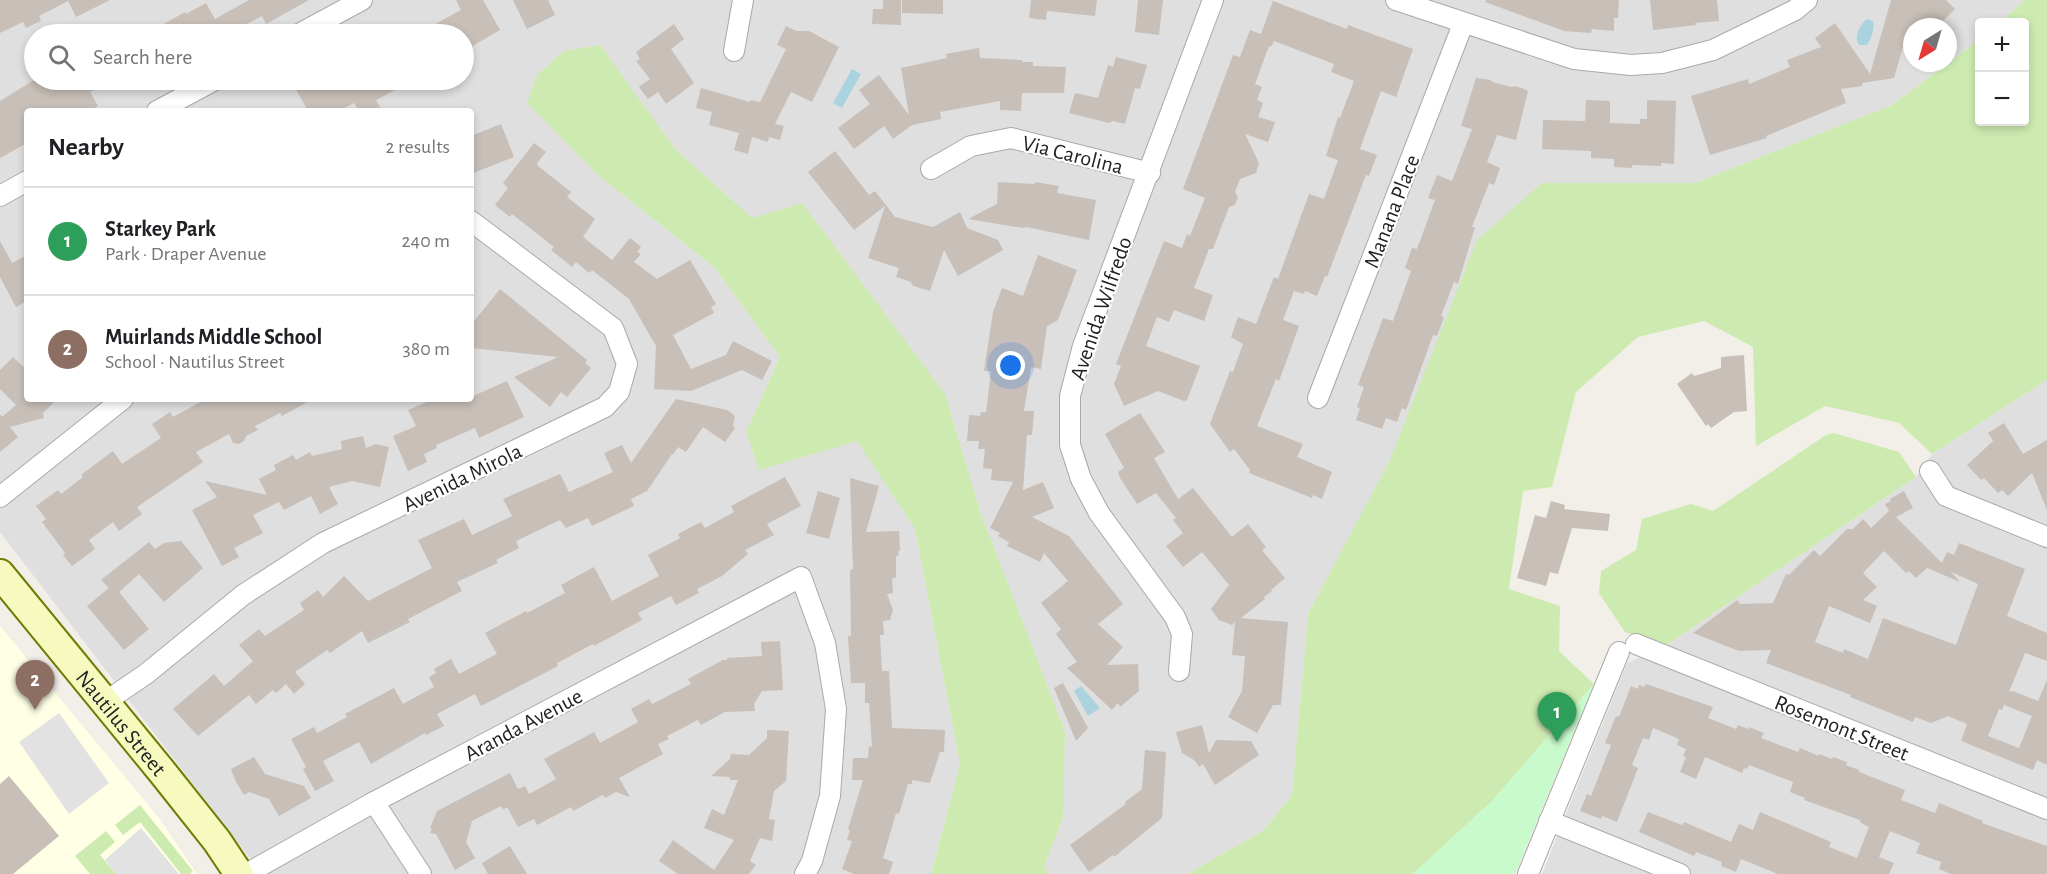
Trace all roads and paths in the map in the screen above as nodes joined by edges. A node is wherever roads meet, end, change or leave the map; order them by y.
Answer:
1 (362, 0) edge
2 (743, 0) edge
3 (1213, 0) edge
4 (1396, 0) edge
5 (1807, 0) edge
6 (340, 6) edge
7 (314, 24) edge
8 (1463, 24) junction
9 (734, 51) dead end
10 (196, 90) edge
11 (163, 108) edge
12 (931, 169) dead end
13 (1150, 173) junction
14 (24, 183) edge
15 (0, 196) edge
16 (474, 223) edge
17 (1318, 398) dead end
18 (119, 402) edge
19 (1930, 471) dead end
20 (0, 497) edge
21 (2045, 535) edge
22 (0, 574) edge
23 (1179, 671) dead end
24 (105, 702) junction
25 (374, 802) junction
26 (2047, 809) edge
27 (1549, 821) junction
28 (239, 874) edge
29 (246, 874) edge
30 (421, 874) edge
31 (805, 874) edge
32 (1528, 874) edge
33 (1680, 874) edge

1 - 6 street
2 - 9 street
3 - 13 street, Avenida Wilfredo
4 - 8 street
5 - 8 street
6 - 7 street
8 - 17 street, Manana Place
10 - 11 street
12 - 13 street, Via Carolina
13 - 23 street, Avenida Wilfredo
14 - 15 street
16 - 24 street, Avenida Mirola
18 - 20 street
19 - 21 street
22 - 24 main road, Nautilus Street
24 - 28 main road, Nautilus Street
25 - 29 street, Aranda Avenue
25 - 30 street
25 - 31 street, Aranda Avenue
26 - 27 street, Rosemont Street
27 - 32 street
27 - 33 street

